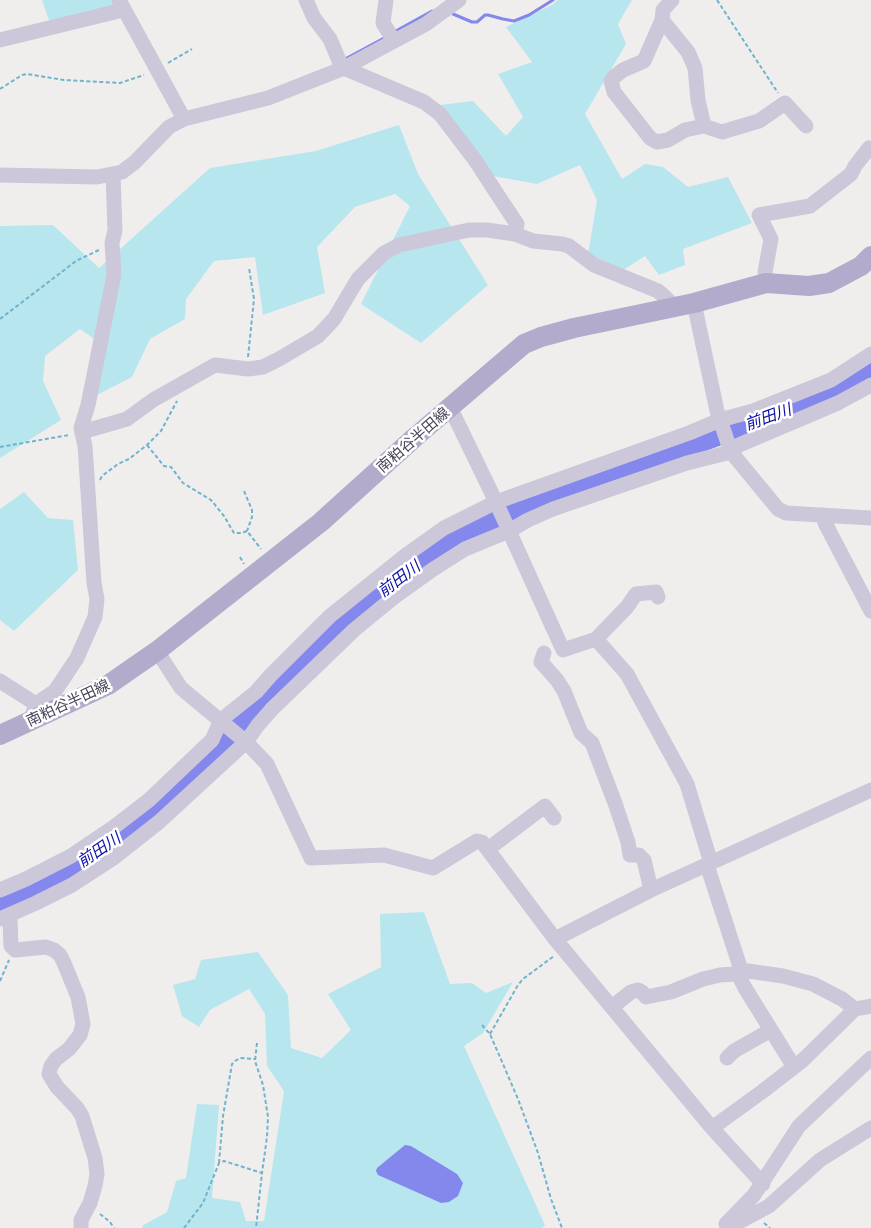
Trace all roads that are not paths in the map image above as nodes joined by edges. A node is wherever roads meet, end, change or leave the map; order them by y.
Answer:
1 (306, 0) edge
2 (386, 0) edge
3 (459, 0) edge
4 (672, 0) edge
5 (121, 5) edge
6 (662, 20) junction
7 (0, 40) edge
8 (394, 41) junction
9 (344, 68) junction
10 (184, 119) junction
11 (704, 126) junction
12 (806, 126) dead end
13 (871, 149) edge
14 (113, 174) junction
15 (0, 175) edge
16 (515, 234) junction
17 (871, 256) edge
18 (766, 284) junction
19 (694, 304) junction
20 (671, 307) junction
21 (871, 354) edge
22 (871, 385) edge
23 (450, 407) junction
24 (720, 420) junction
25 (82, 432) junction
26 (730, 449) junction
27 (497, 504) junction
28 (822, 516) junction
29 (871, 518) edge
30 (508, 528) junction
31 (658, 597) dead end
32 (871, 611) edge
33 (596, 639) junction
34 (563, 650) junction
35 (157, 651) junction
36 (0, 680) edge
37 (33, 712) junction
38 (221, 720) junction
39 (0, 735) edge
40 (246, 742) junction
41 (871, 790) edge
42 (554, 818) dead end
43 (488, 849) junction
44 (709, 864) junction
45 (0, 890) edge
46 (651, 890) junction
47 (4, 917) edge
48 (559, 944) junction
49 (740, 973) junction
50 (871, 1006) edge
51 (612, 1007) junction
52 (855, 1009) junction
53 (771, 1030) junction
54 (727, 1058) dead end
55 (871, 1058) edge
56 (794, 1067) junction
57 (712, 1128) junction
58 (871, 1128) edge
59 (762, 1184) junction
60 (723, 1226) edge
61 (81, 1228) edge

1 - 9 street
2 - 8 street
3 - 8 street
4 - 6 street
5 - 7 street
5 - 10 street
6 - 11 street
6 - 11 street
8 - 9 street
9 - 10 street
9 - 16 street
10 - 14 street
11 - 12 street
13 - 18 street
14 - 15 street
14 - 25 street
16 - 20 street
16 - 25 street
17 - 18 main road, 南粕谷半田線
18 - 19 main road, 南粕谷半田線
19 - 20 main road, 南粕谷半田線
19 - 24 street
20 - 23 main road, 南粕谷半田線
21 - 24 street
22 - 26 street
23 - 27 street
23 - 35 main road, 南粕谷半田線
24 - 26 street
24 - 27 street
25 - 37 street
26 - 28 street
26 - 30 street
27 - 30 street
27 - 38 street
28 - 29 street
28 - 32 street
30 - 34 street
30 - 40 street
31 - 33 street
33 - 34 street
33 - 44 street
34 - 46 street
35 - 37 main road, 南粕谷半田線
35 - 38 street
36 - 37 street
37 - 39 main road, 南粕谷半田線
38 - 40 street
38 - 45 street
40 - 43 street
40 - 47 street
41 - 44 street
42 - 43 street
43 - 48 street
44 - 46 street
44 - 49 street
46 - 48 street
47 - 61 street
48 - 51 street
49 - 51 street
49 - 52 street
49 - 53 street
50 - 52 street
51 - 57 street
52 - 56 street
53 - 54 street
53 - 56 street
55 - 59 street
56 - 57 street
57 - 59 street
58 - 60 street
59 - 60 street

